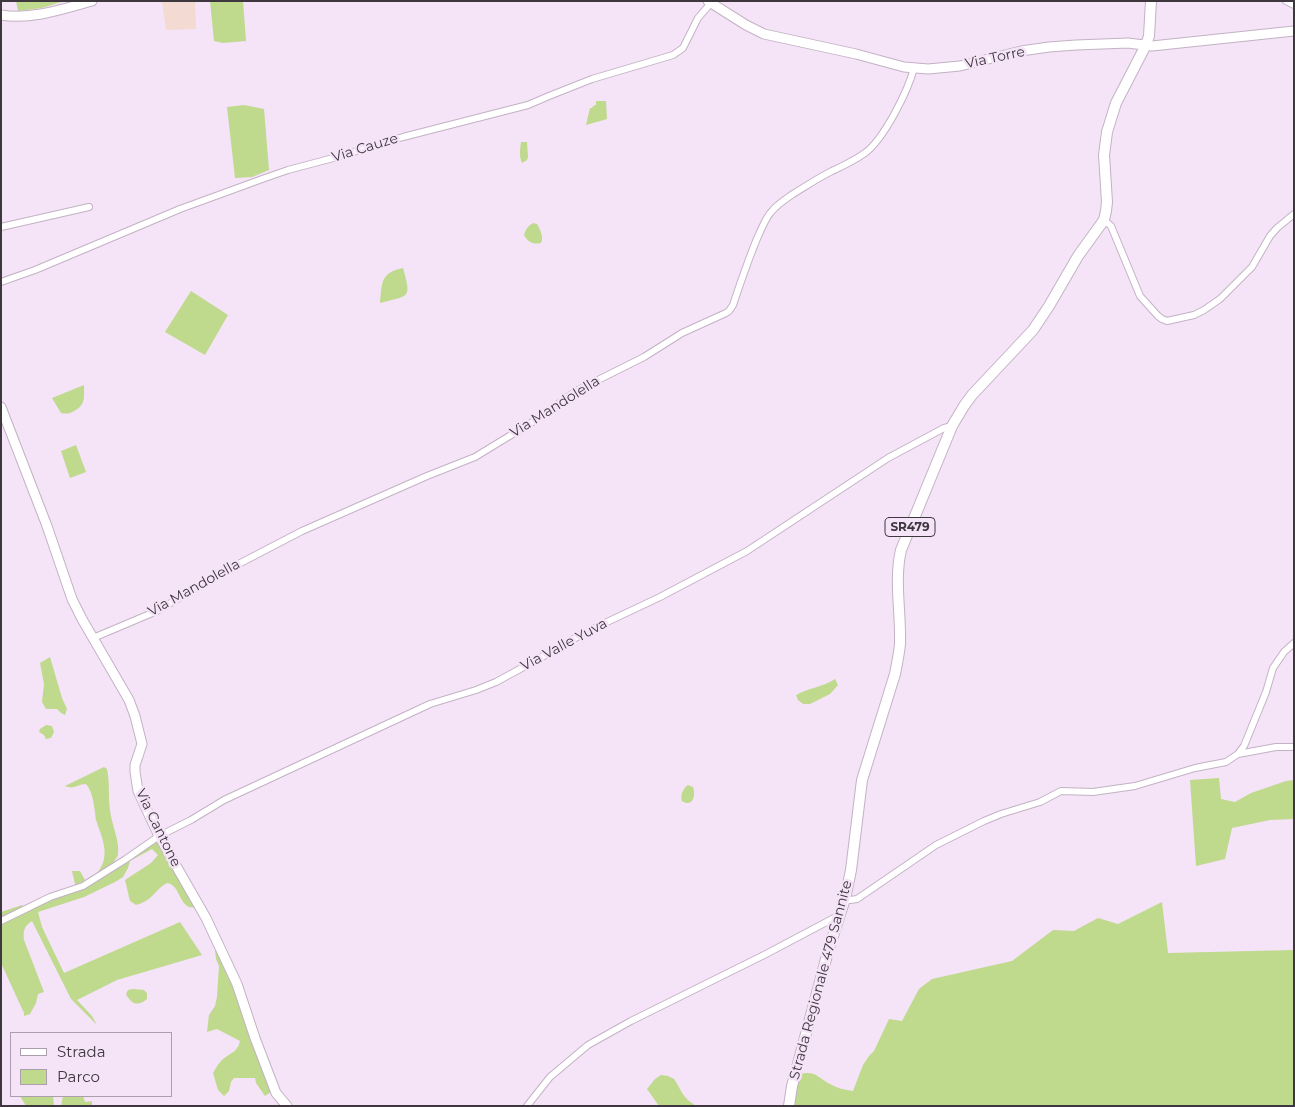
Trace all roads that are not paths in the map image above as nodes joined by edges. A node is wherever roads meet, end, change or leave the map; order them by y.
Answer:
1 (92, 1) edge
2 (1151, 1) edge
3 (1286, 1) edge
4 (710, 2) edge
5 (1294, 6) edge
6 (1, 15) edge
7 (1294, 31) edge
8 (1146, 45) junction
9 (914, 68) junction
10 (89, 207) dead end
11 (1294, 214) edge
12 (1104, 220) junction
13 (1, 227) edge
14 (1, 282) edge
15 (1, 407) edge
16 (952, 426) junction
17 (93, 638) junction
18 (1294, 642) edge
19 (1294, 747) edge
20 (1238, 754) junction
21 (159, 836) junction
22 (845, 899) junction
23 (839, 917) junction
24 (1, 921) edge
25 (287, 1106) edge
26 (528, 1106) edge
27 (789, 1106) edge

1 - 6 main road
2 - 8 main road, Strada Regionale 479 Sannite / SR479
3 - 5 street
4 - 9 main road, Via Torre
4 - 14 street, Via Cauze
7 - 8 main road, Via Torre
8 - 9 main road, Via Torre
8 - 12 main road, Strada Regionale 479 Sannite / SR479
9 - 17 street, Via Mandolella
10 - 13 street
11 - 12 street
12 - 16 main road, Strada Regionale 479 Sannite / SR479
15 - 17 main road, Via Cantone
16 - 21 street, Via Valle Yuva
16 - 22 main road, Strada Regionale 479 Sannite / SR479
17 - 21 main road, Via Cantone
18 - 20 street
19 - 20 street
20 - 22 street
21 - 24 street, Via Valle Yuva
21 - 25 main road, Via Cantone
22 - 23 main road, Strada Regionale 479 Sannite / SR479
23 - 26 street
23 - 27 main road, Strada Regionale 479 Sannite / SR479

